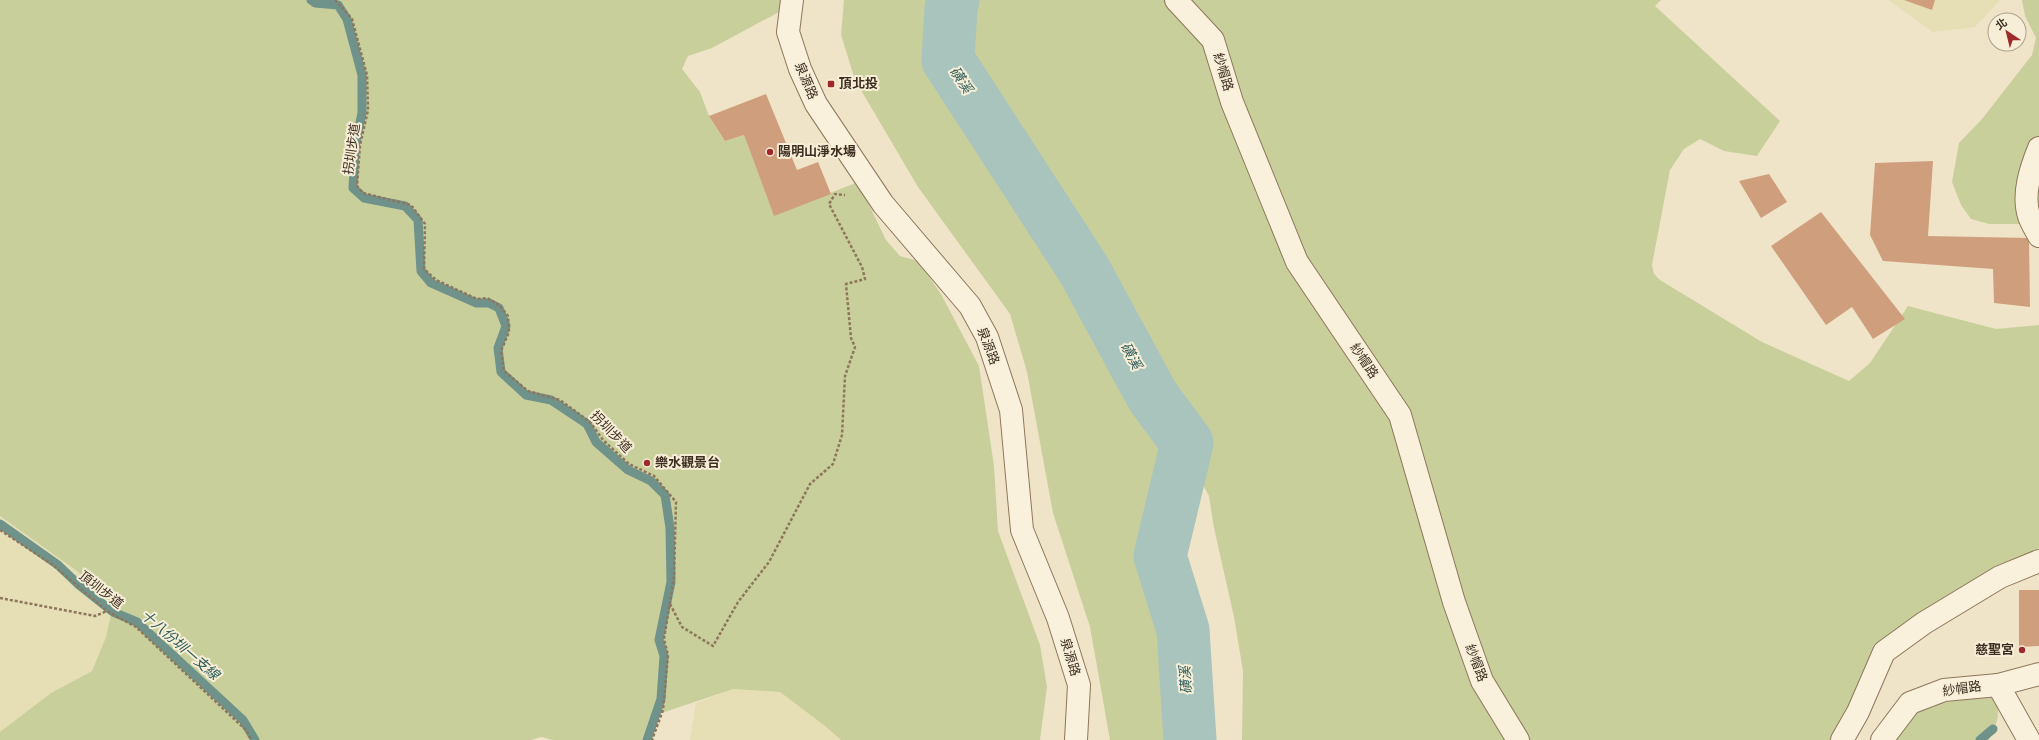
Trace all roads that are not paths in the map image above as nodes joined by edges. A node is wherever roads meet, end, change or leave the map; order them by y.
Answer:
1 (792, 0) edge
2 (1176, 0) edge
3 (2039, 148) edge
4 (2039, 236) edge
5 (2039, 560) edge
6 (2039, 674) edge
7 (1998, 685) junction
8 (1076, 740) edge
9 (1518, 740) edge
10 (1842, 740) edge
11 (1882, 740) edge
12 (2029, 740) edge

1 - 8 street, 泉源路
2 - 9 street, 紗帽路
3 - 4 street
5 - 10 street
6 - 7 street
7 - 11 street, 紗帽路
7 - 12 street, 紗帽路

